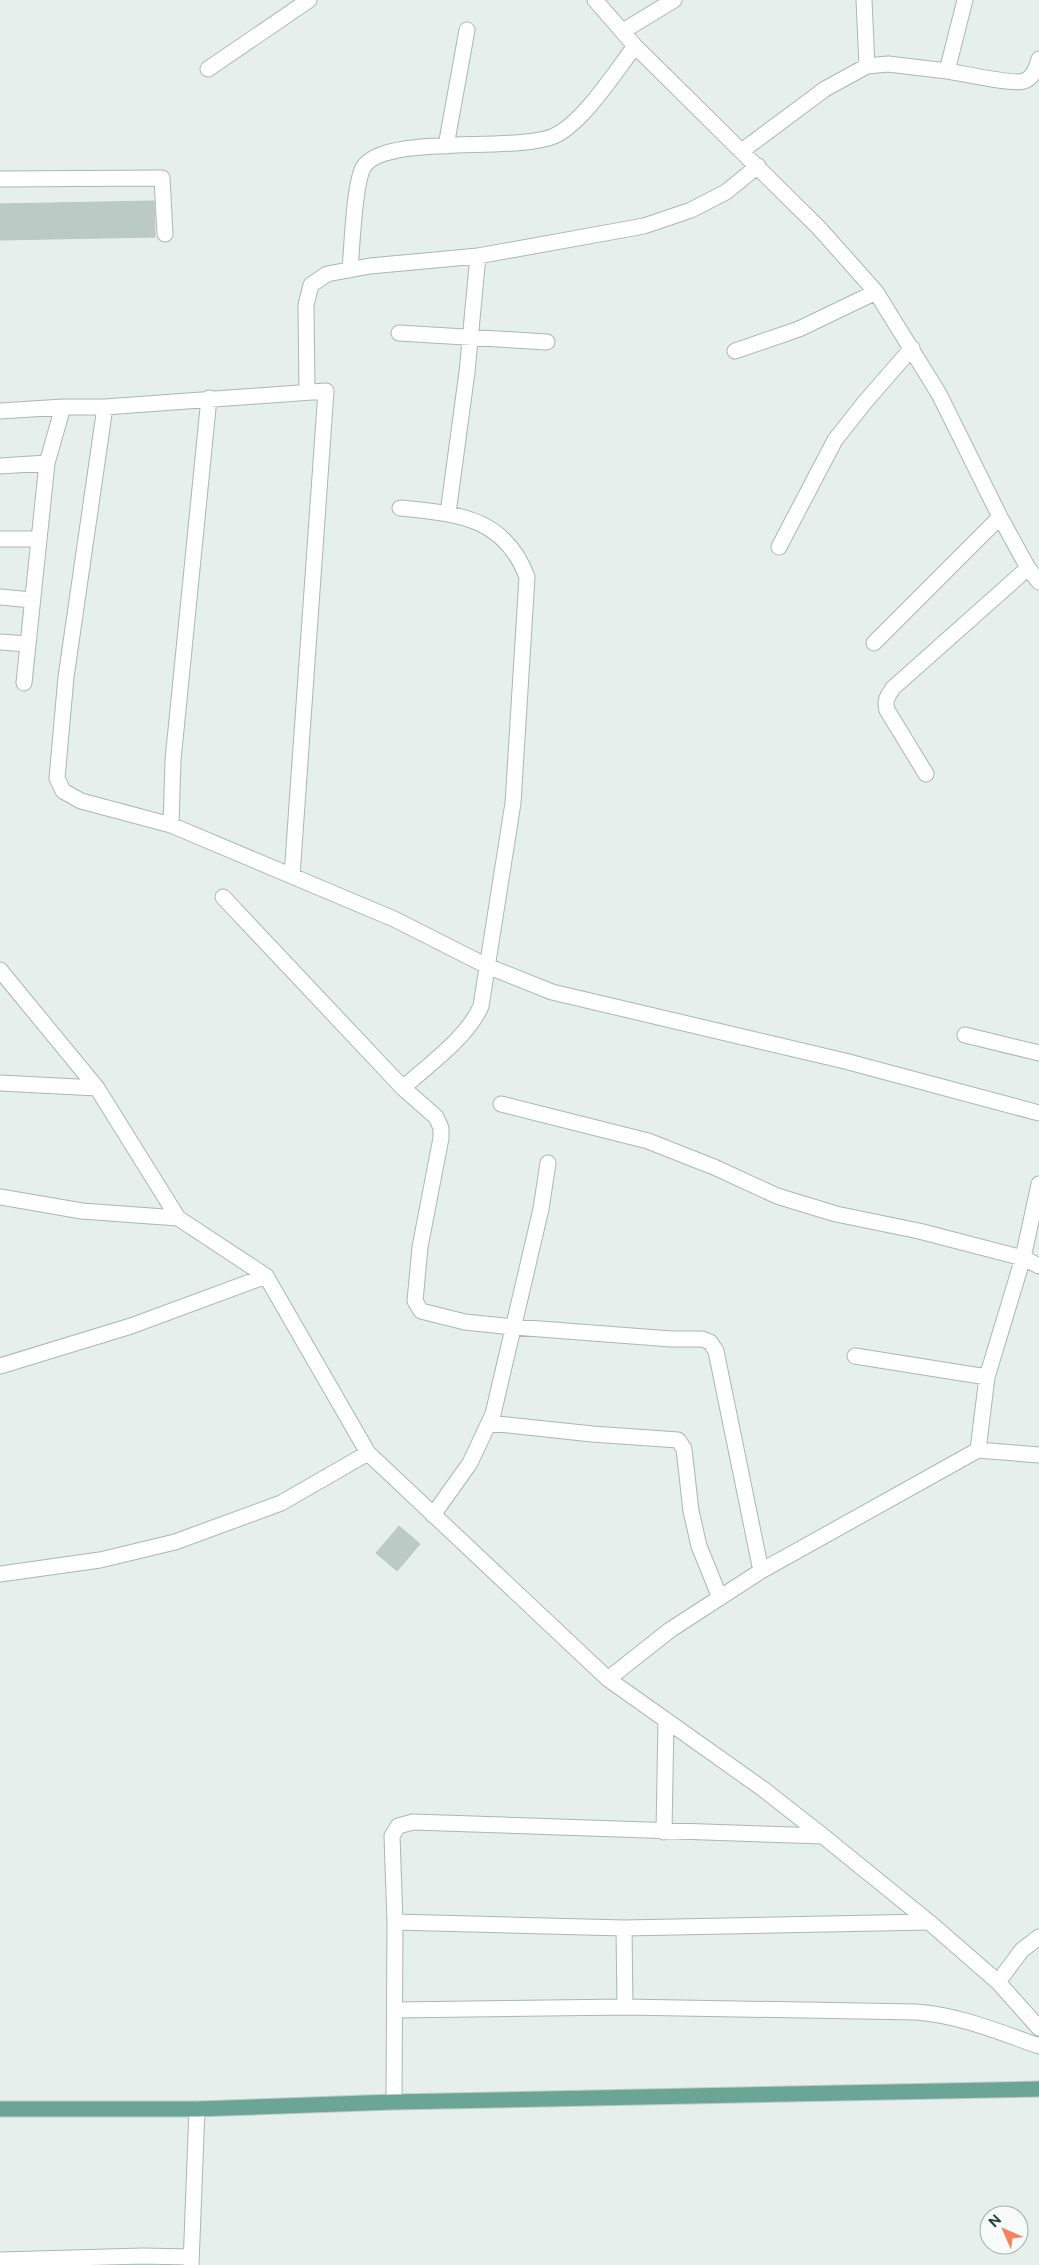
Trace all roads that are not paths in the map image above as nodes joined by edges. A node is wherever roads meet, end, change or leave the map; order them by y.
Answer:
1 (310, 0) edge
2 (595, 0) edge
3 (674, 0) edge
4 (864, 0) edge
5 (965, 0) edge
6 (467, 30) dead end
7 (623, 31) junction
8 (636, 46) junction
9 (1039, 59) edge
10 (867, 66) junction
11 (208, 69) dead end
12 (947, 71) junction
13 (1036, 76) edge
14 (446, 146) junction
15 (743, 150) junction
16 (758, 166) junction
17 (0, 179) edge
18 (165, 234) dead end
19 (478, 256) junction
20 (350, 270) junction
21 (876, 292) junction
22 (399, 333) dead end
23 (470, 337) junction
24 (547, 342) dead end
25 (912, 348) junction
26 (735, 351) dead end
27 (307, 392) junction
28 (209, 398) junction
29 (63, 407) junction
30 (105, 407) junction
31 (0, 411) edge
32 (47, 463) junction
33 (0, 466) edge
34 (400, 508) dead end
35 (448, 514) junction
36 (1000, 517) junction
37 (0, 539) edge
38 (39, 539) junction
39 (779, 547) dead end
40 (1028, 568) junction
41 (1039, 582) edge
42 (0, 597) edge
43 (32, 600) junction
44 (0, 642) edge
45 (874, 643) dead end
46 (28, 644) junction
47 (24, 683) dead end
48 (926, 774) dead end
49 (171, 824) junction
50 (292, 876) junction
51 (223, 897) dead end
52 (487, 966) junction
53 (0, 970) edge
54 (965, 1035) dead end
55 (1039, 1053) edge
56 (0, 1083) edge
57 (97, 1088) junction
58 (403, 1088) junction
59 (501, 1104) dead end
60 (1039, 1113) edge
61 (548, 1164) dead end
62 (1039, 1184) edge
63 (0, 1197) edge
64 (178, 1218) junction
65 (1024, 1258) junction
66 (1039, 1266) edge
67 (266, 1276) junction
68 (514, 1327) junction
69 (855, 1356) dead end
70 (0, 1366) edge
71 (987, 1377) junction
72 (489, 1423) junction
73 (978, 1450) junction
74 (368, 1453) junction
75 (1039, 1455) edge
76 (433, 1515) junction
77 (761, 1571) junction
78 (0, 1574) edge
79 (720, 1598) junction
80 (608, 1679) junction
81 (666, 1720) junction
82 (664, 1832) junction
83 (823, 1836) junction
84 (395, 1922) junction
85 (929, 1922) junction
86 (624, 1928) junction
87 (1039, 1938) edge
88 (998, 1982) junction
89 (625, 2007) junction
90 (395, 2010) junction
91 (1039, 2028) edge
92 (1039, 2046) edge
93 (1039, 2089) edge
94 (394, 2102) junction
95 (0, 2109) edge
96 (197, 2109) junction
97 (0, 2260) edge
98 (190, 2261) edge

1 - 11 street
2 - 7 street
3 - 7 street
4 - 10 street
5 - 12 street
6 - 14 street
7 - 8 street
8 - 14 street
8 - 15 street
9 - 13 street
10 - 12 street
10 - 15 street
12 - 13 street
14 - 20 street
15 - 16 street
16 - 19 street
16 - 21 street
17 - 18 street
19 - 20 street
19 - 23 street
20 - 27 street
21 - 25 street
21 - 26 street
22 - 23 street
23 - 24 street
23 - 35 street
25 - 36 street
25 - 39 street
27 - 28 street
27 - 50 street
28 - 30 street
28 - 49 street
29 - 30 street
29 - 31 street
29 - 32 street
30 - 49 street
32 - 33 street
32 - 38 street
34 - 35 street
35 - 52 street
36 - 40 street
36 - 45 street
37 - 38 street
38 - 43 street
40 - 41 street
40 - 48 street
42 - 43 street
43 - 46 street
44 - 46 street
46 - 47 street
49 - 50 street
50 - 52 street
51 - 58 street
52 - 58 street
52 - 60 street
53 - 57 street
54 - 55 street
56 - 57 street
57 - 64 street
58 - 68 street
59 - 65 street
61 - 68 street
62 - 65 street
63 - 64 street
64 - 67 street
65 - 66 street
65 - 71 street
67 - 70 street
67 - 74 street
68 - 72 street
68 - 77 street
69 - 71 street
71 - 73 street
72 - 76 street
72 - 79 street
73 - 75 street
73 - 77 street
74 - 76 street
74 - 78 street
76 - 80 street
77 - 79 street
79 - 80 street
80 - 81 street
81 - 82 street
81 - 83 street
82 - 83 street
82 - 84 street
83 - 85 street
84 - 86 street
84 - 90 street
85 - 86 street
85 - 88 street
86 - 89 street
87 - 88 street
88 - 91 street
89 - 90 street
89 - 92 street
90 - 94 street
93 - 94 main road
94 - 96 main road
95 - 96 main road
96 - 98 street
97 - 98 street

